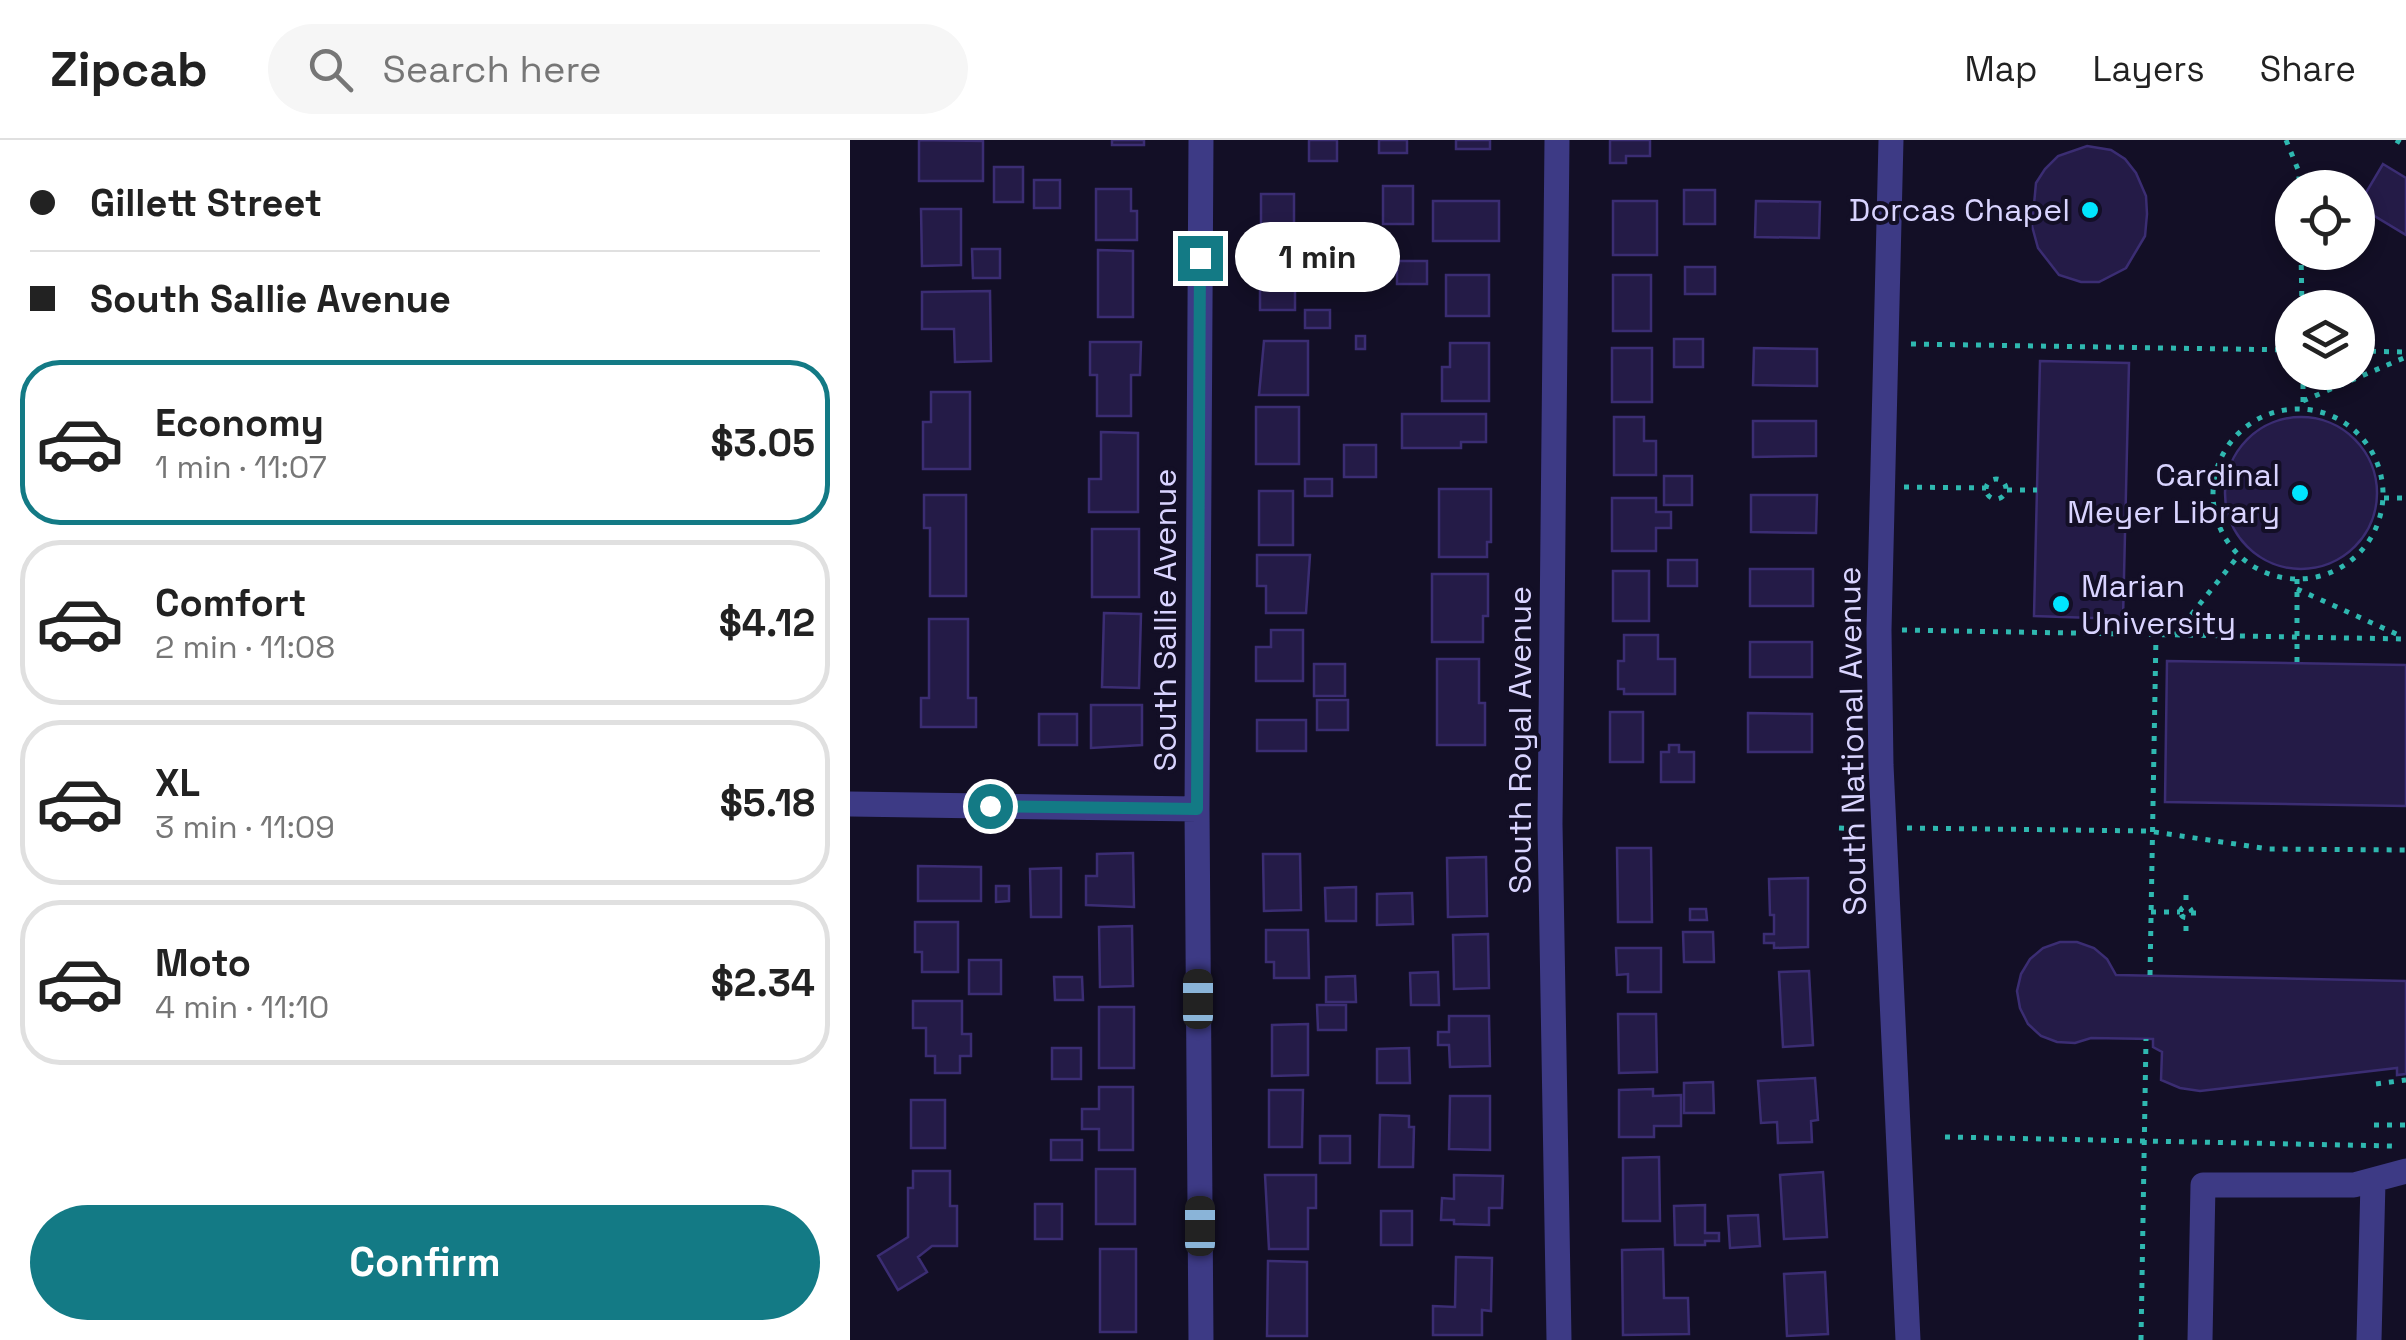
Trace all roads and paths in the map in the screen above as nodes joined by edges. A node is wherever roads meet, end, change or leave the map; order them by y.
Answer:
1 (1200, 140) edge
2 (1557, 140) edge
3 (1892, 140) edge
4 (2286, 140) edge
5 (2396, 140) edge
6 (2406, 146) edge
7 (2298, 170) edge
8 (1886, 344) junction
9 (2275, 350) edge
10 (2375, 352) edge
11 (2406, 355) edge
12 (2303, 390) edge
13 (2303, 401) junction
14 (2303, 410) junction
15 (1883, 487) junction
16 (1986, 488) junction
17 (2007, 490) junction
18 (2037, 490) dead end
19 (2384, 498) junction
20 (2406, 498) edge
21 (2238, 555) junction
22 (2296, 579) junction
23 (2296, 589) junction
24 (1879, 630) junction
25 (2156, 635) junction
26 (2174, 636) junction
27 (2297, 638) junction
28 (2406, 639) edge
29 (2297, 663) dead end
30 (850, 804) edge
31 (1197, 809) junction
32 (1839, 828) dead end
33 (1882, 829) junction
34 (2152, 832) junction
35 (2406, 850) edge
36 (2186, 895) dead end
37 (2151, 912) junction
38 (2186, 912) junction
39 (2204, 912) dead end
40 (2186, 931) dead end
41 (2150, 976) dead end
42 (2146, 1039) dead end
43 (2406, 1080) edge
44 (2376, 1084) dead end
45 (2374, 1125) dead end
46 (2406, 1125) edge
47 (1945, 1137) dead end
48 (2145, 1141) junction
49 (2406, 1146) edge
50 (2406, 1171) edge
51 (2373, 1182) junction
52 (1200, 1340) edge
53 (1560, 1340) edge
54 (1908, 1340) edge
55 (2141, 1340) edge
56 (2200, 1340) edge
57 (2369, 1340) edge

1 - 31 street, South Sallie Avenue
2 - 53 street, South Royal Avenue
3 - 8 street, South National Avenue
4 - 7 path
5 - 6 path
8 - 9 path
8 - 15 street, South National Avenue
10 - 11 path
11 - 13 path
12 - 13 path
13 - 14 path
14 - 19 path
14 - 21 path
15 - 16 path
15 - 24 street, South National Avenue
16 - 17 path
16 - 17 path
17 - 18 path
19 - 20 path
19 - 22 path
21 - 22 path
21 - 26 path
22 - 23 path
23 - 27 path
23 - 28 path
24 - 25 path
24 - 33 street, South National Avenue
25 - 26 path
25 - 34 path
26 - 27 path
27 - 28 path
27 - 29 path
30 - 31 street
31 - 52 street, South Sallie Avenue
32 - 33 path
33 - 34 path
33 - 54 street, South National Avenue
34 - 35 path
34 - 37 path
36 - 38 path
37 - 38 path
37 - 41 path
38 - 39 path
38 - 40 path
42 - 48 path
43 - 44 path
45 - 46 path
47 - 48 path
48 - 49 path
48 - 55 path
50 - 51 street
51 - 56 street
51 - 57 street

